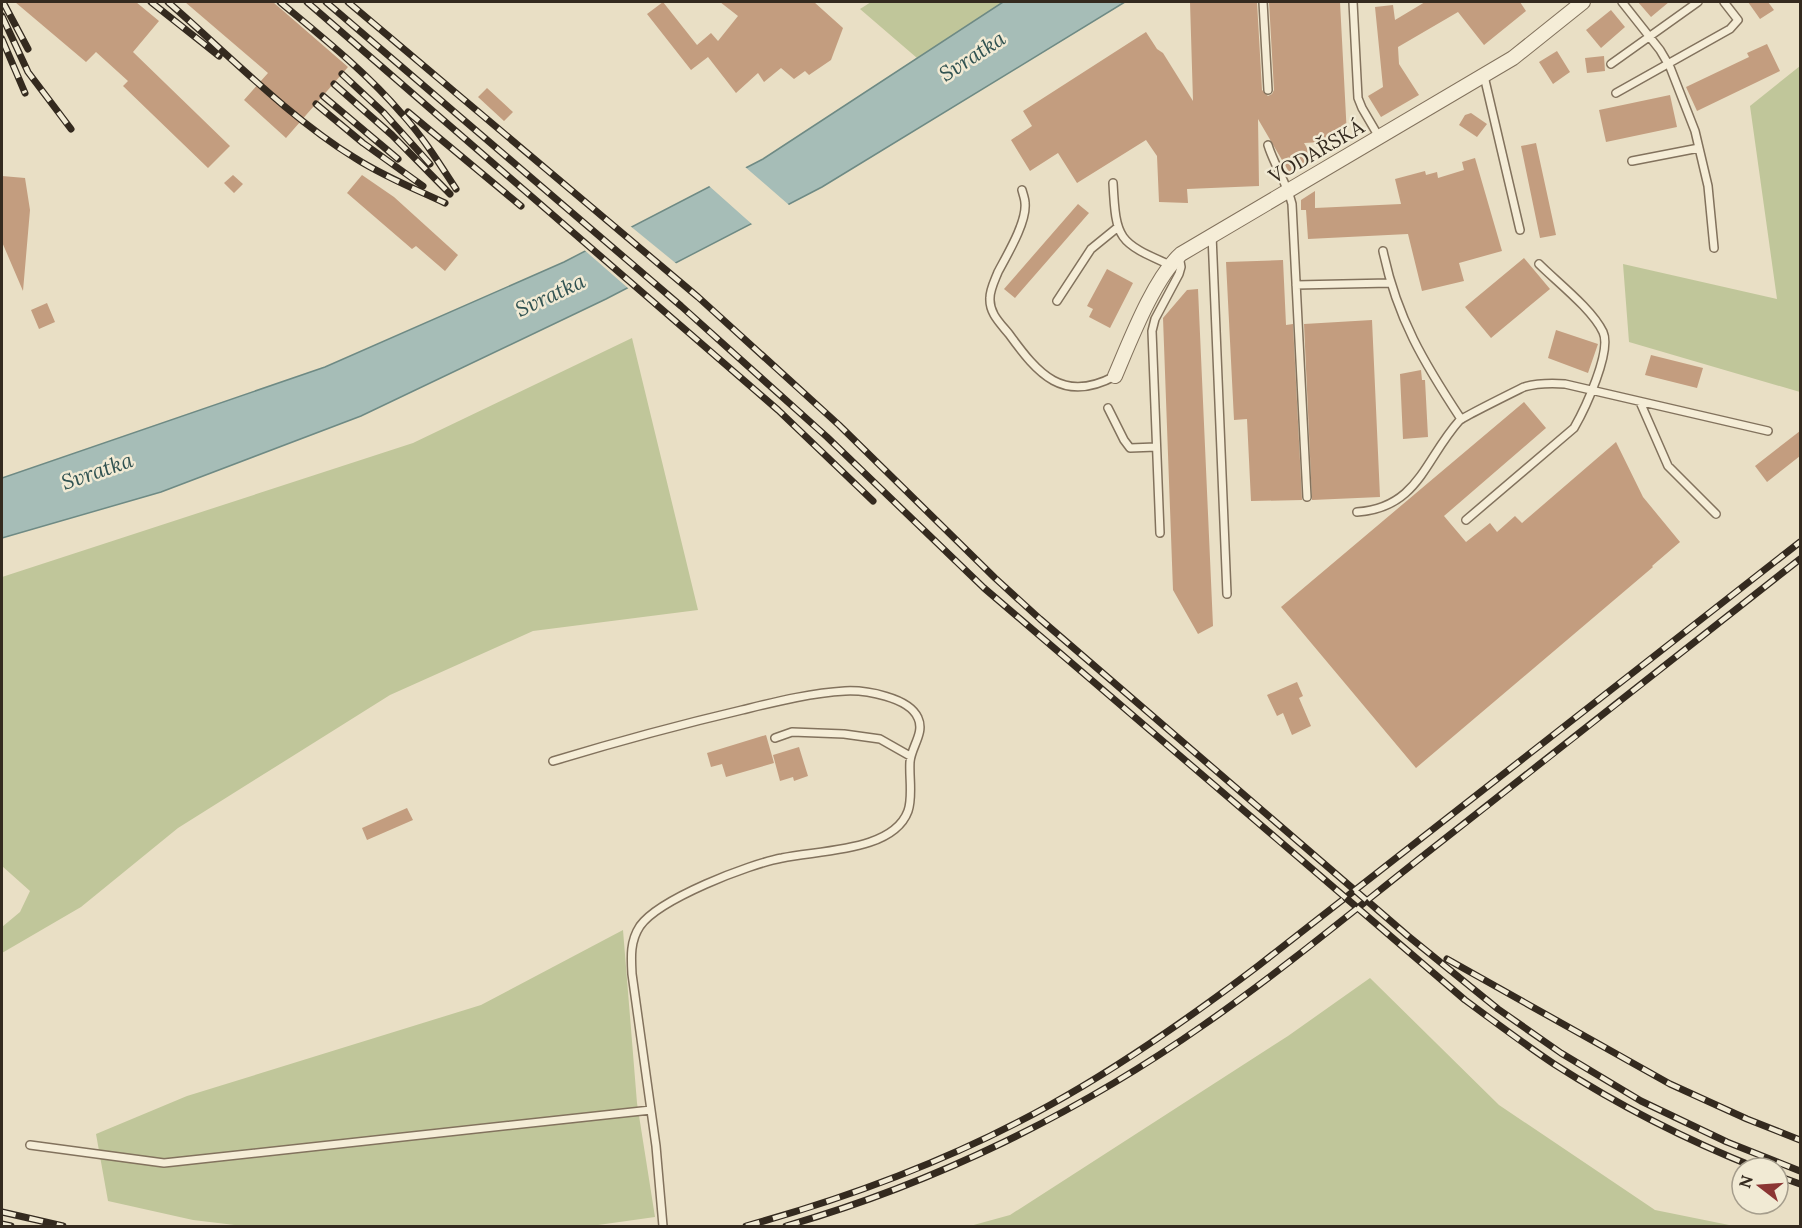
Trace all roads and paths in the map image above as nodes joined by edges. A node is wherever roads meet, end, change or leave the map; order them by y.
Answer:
1 (1263, 2) edge
2 (1353, 2) edge
3 (1583, 2) edge
4 (1622, 2) edge
5 (1698, 2) edge
6 (1724, 2) edge
7 (1649, 36) junction
8 (1611, 64) dead end
9 (1668, 64) junction
10 (1484, 76) junction
11 (1268, 90) dead end
12 (1616, 93) dead end
13 (1379, 137) junction
14 (1268, 145) dead end
15 (1699, 148) junction
16 (1632, 161) dead end
17 (1113, 183) dead end
18 (1022, 190) dead end
19 (1289, 190) junction
20 (1118, 227) junction
21 (1520, 230) dead end
22 (1212, 235) junction
23 (1714, 248) dead end
24 (1383, 251) dead end
25 (1174, 261) junction
26 (1539, 264) dead end
27 (1390, 283) junction
28 (1296, 285) junction
29 (1057, 301) dead end
30 (1115, 376) joint
31 (1592, 390) junction
32 (1640, 402) junction
33 (1108, 408) dead end
34 (1461, 419) junction
35 (1768, 431) dead end
36 (1156, 447) junction
37 (1307, 497) dead end
38 (1357, 512) dead end
39 (1716, 514) dead end
40 (1466, 520) dead end
41 (1160, 533) dead end
42 (1227, 594) dead end
43 (775, 738) dead end
44 (910, 756) junction
45 (553, 761) dead end
46 (651, 1110) junction
47 (30, 1145) dead end
48 (663, 1227) edge

1 - 11 lane
2 - 13 lane
3 - 10 street, VODAŘSKÁ
4 - 7 lane
5 - 7 lane
6 - 9 lane
7 - 8 lane
7 - 9 lane
9 - 12 lane
9 - 15 lane
10 - 13 street, VODAŘSKÁ
10 - 21 lane
13 - 19 street, VODAŘSKÁ
14 - 19 lane
15 - 16 lane
15 - 23 lane
17 - 20 lane
18 - 30 lane
19 - 22 street, VODAŘSKÁ
19 - 28 lane
20 - 25 lane
20 - 29 lane
22 - 25 street, VODAŘSKÁ
22 - 42 lane
24 - 27 lane
25 - 30 street, VODAŘSKÁ
25 - 36 lane
26 - 31 lane
27 - 28 lane
27 - 34 lane
28 - 37 lane
31 - 32 lane
31 - 34 lane
31 - 40 lane
32 - 35 lane
32 - 39 lane
33 - 36 lane
34 - 38 lane
36 - 41 lane
43 - 44 lane
44 - 45 lane
44 - 46 lane
46 - 47 lane
46 - 48 lane

